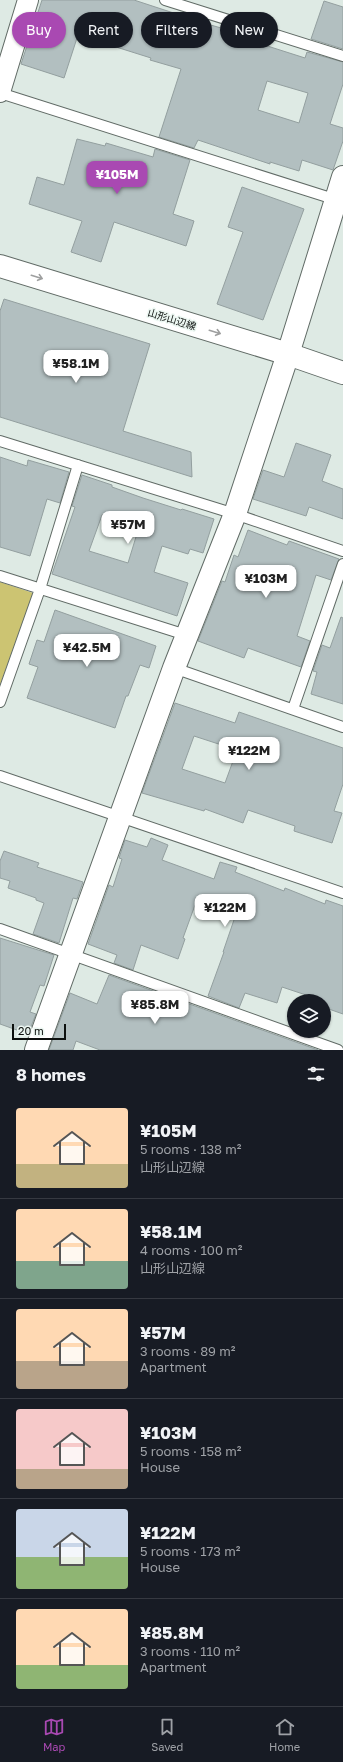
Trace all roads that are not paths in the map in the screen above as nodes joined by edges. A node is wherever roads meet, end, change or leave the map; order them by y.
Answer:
1 (28, 0) edge
2 (165, 0) edge
3 (343, 56) edge
4 (0, 92) edge
5 (343, 177) edge
6 (340, 201) edge
7 (0, 266) edge
8 (0, 281) edge
9 (285, 361) junction
10 (343, 373) edge
11 (343, 388) edge
12 (0, 441) edge
13 (78, 466) junction
14 (235, 514) junction
15 (343, 552) edge
16 (343, 564) edge
17 (0, 576) edge
18 (40, 589) junction
19 (186, 635) junction
20 (174, 668) junction
21 (0, 702) edge
22 (293, 709) junction
23 (343, 727) edge
24 (0, 776) edge
25 (120, 817) junction
26 (343, 893) edge
27 (0, 929) edge
28 (70, 954) junction
29 (36, 1050) edge
30 (338, 1050) edge

1 - 4 street
2 - 3 lane
4 - 6 lane
5 - 6 street
6 - 9 street
7 -> 9 street, 山形山辺線
8 - 9 street, 山形山辺線
9 - 10 street, 山形山辺線
9 - 11 street, 山形山辺線
9 - 14 street
12 - 13 lane
13 - 14 lane
13 - 18 lane
14 - 15 lane
14 - 19 street
16 - 22 lane
17 - 18 lane
18 - 19 lane
18 - 21 lane
19 - 20 street
20 - 22 lane
20 - 25 street
22 - 23 lane
24 - 25 lane
25 - 26 lane
25 - 28 street
27 - 28 lane
28 - 29 street
28 - 30 lane

